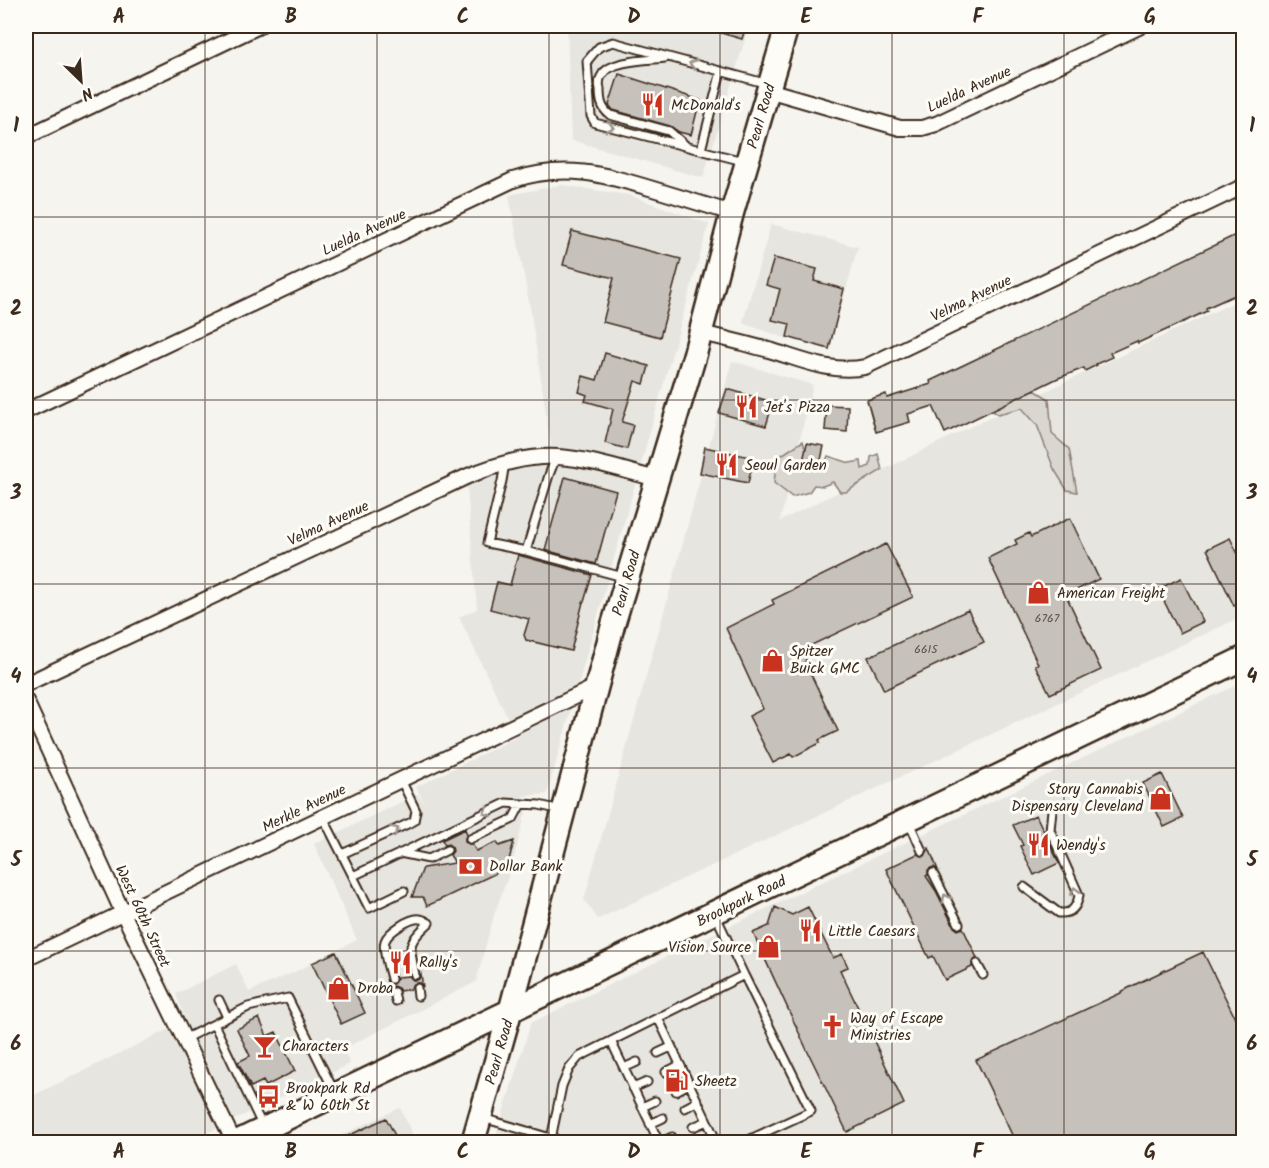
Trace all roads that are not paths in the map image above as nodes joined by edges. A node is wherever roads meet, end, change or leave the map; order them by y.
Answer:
1 (259, 26) edge
2 (787, 26) edge
3 (1141, 26) edge
4 (670, 58) junction
5 (721, 71) junction
6 (769, 87) junction
7 (26, 137) edge
8 (687, 147) junction
9 (701, 150) junction
10 (747, 162) junction
11 (1244, 186) edge
12 (732, 213) junction
13 (700, 333) junction
14 (26, 411) edge
15 (556, 457) junction
16 (505, 463) junction
17 (657, 479) junction
18 (526, 551) junction
19 (627, 578) junction
20 (1244, 658) edge
21 (26, 684) edge
22 (597, 686) junction
23 (26, 701) edge
24 (401, 780) junction
25 (521, 804) junction
26 (1052, 810) dead end
27 (564, 811) junction
28 (323, 817) junction
29 (908, 820) junction
30 (470, 839) dead end
31 (447, 850) dead end
32 (922, 851) dead end
33 (342, 854) junction
34 (400, 854) junction
35 (933, 873) dead end
36 (352, 876) junction
37 (1024, 886) dead end
38 (404, 891) dead end
39 (123, 913) junction
40 (715, 913) junction
41 (959, 924) dead end
42 (26, 959) edge
43 (977, 964) dead end
44 (415, 975) dead end
45 (744, 975) junction
46 (983, 975) dead end
47 (391, 979) dead end
48 (394, 992) dead end
49 (219, 1000) dead end
50 (396, 1001) dead end
51 (510, 1012) junction
52 (228, 1017) junction
53 (658, 1018) junction
54 (214, 1024) junction
55 (184, 1040) junction
56 (611, 1041) junction
57 (671, 1047) junction
58 (658, 1053) dead end
59 (637, 1062) dead end
60 (681, 1065) junction
61 (624, 1068) junction
62 (666, 1072) dead end
63 (647, 1082) dead end
64 (689, 1084) junction
65 (633, 1088) junction
66 (675, 1091) dead end
67 (336, 1095) junction
68 (655, 1101) dead end
69 (698, 1101) junction
70 (642, 1107) junction
71 (685, 1108) dead end
72 (480, 1118) junction
73 (663, 1118) dead end
74 (707, 1121) junction
75 (650, 1124) junction
76 (693, 1127) dead end
77 (264, 1129) junction
78 (672, 1137) dead end
79 (538, 1139) edge
80 (551, 1139) junction
81 (236, 1143) edge
82 (473, 1143) edge
83 (564, 1143) edge
84 (660, 1143) edge
85 (717, 1143) edge
86 (744, 1143) edge

1 - 7 street
2 - 6 main road, Pearl Road
3 - 6 street, Luelda Avenue
5 -> 4 lane
4 - 8 lane
4 -> 8 lane
5 - 6 lane
5 - 9 lane
6 - 10 main road, Pearl Road
8 - 9 lane
9 - 10 lane
10 - 12 main road, Pearl Road
11 - 13 street, Velma Avenue
12 - 13 main road, Pearl Road
12 - 14 street, Luelda Avenue
13 - 17 main road, Pearl Road
15 - 16 street, Velma Avenue
15 - 17 street, Velma Avenue
15 - 18 lane
16 - 18 lane
16 - 21 street, Velma Avenue
17 - 19 main road, Pearl Road
18 - 19 lane
19 - 22 main road, Pearl Road
20 - 29 main road, Brookpark Road
22 - 24 street, Merkle Avenue
22 - 27 main road, Pearl Road
23 - 39 street, West 60th Street
24 - 28 street, Merkle Avenue
33 -> 24 lane
25 - 27 lane
25 - 30 lane
25 -> 34 lane
37 -> 26 lane
27 - 51 main road, Pearl Road
28 - 33 lane
28 - 39 street, Merkle Avenue
29 - 32 lane
29 - 40 main road, Brookpark Road
31 - 34 lane
33 - 36 lane
34 - 36 lane
41 -> 35 lane
36 - 38 lane
39 - 42 street, Merkle Avenue
39 - 55 street, West 60th Street
40 - 45 lane
40 - 51 main road, Brookpark Road
43 - 46 lane
44 - 47 lane
45 - 53 lane
45 - 86 lane
48 - 50 lane
49 - 52 lane
51 - 67 main road, Brookpark Road
51 - 72 main road, Pearl Road
52 - 54 lane
52 - 67 lane
53 - 56 lane
53 - 57 lane
54 - 55 lane
54 - 77 lane
55 - 81 street, West 60th Street
56 - 61 lane
56 - 80 lane
57 - 58 lane
57 - 60 lane
59 - 61 lane
60 - 62 lane
60 - 64 lane
61 - 65 lane
63 - 65 lane
64 - 66 lane
64 - 69 lane
65 - 70 lane
67 - 77 main road, Brookpark Road
68 - 70 lane
69 - 71 lane
69 - 74 lane
70 - 75 lane
72 - 79 lane
72 - 82 main road, Pearl Road
73 - 75 lane
74 - 76 lane
74 - 85 lane
75 - 84 lane
77 - 81 main road, Brookpark Road
78 - 84 lane
79 - 80 lane
80 - 83 lane

